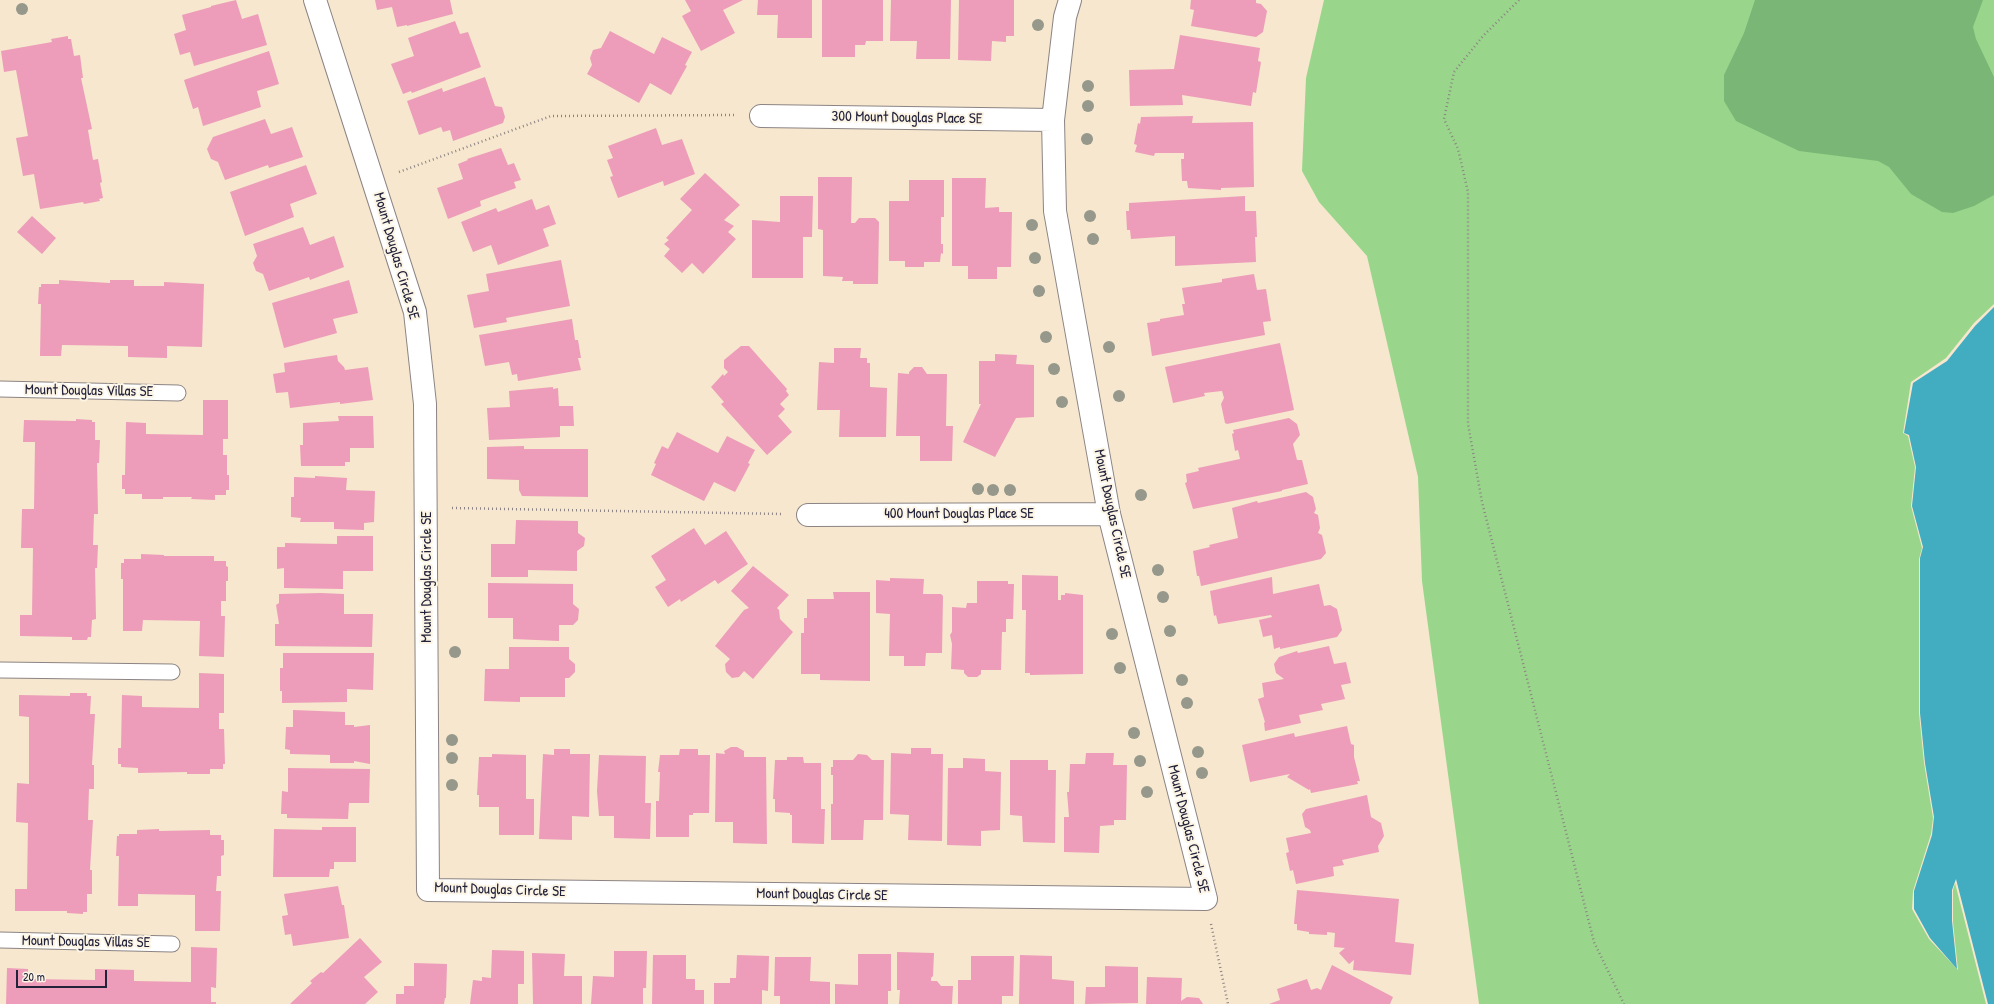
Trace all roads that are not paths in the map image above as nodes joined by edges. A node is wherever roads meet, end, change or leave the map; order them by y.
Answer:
1 (315, 0) edge
2 (1070, 0) edge
3 (761, 116) road end
4 (1052, 120) junction
5 (0, 389) edge
6 (178, 393) dead end
7 (1109, 514) junction
8 (808, 515) road end
9 (0, 670) edge
10 (172, 672) dead end
11 (0, 940) edge
12 (172, 944) dead end

1 - 7 street, Mount Douglas Circle SE
2 - 4 street, Mount Douglas Circle SE
3 - 4 street, 300 Mount Douglas Place SE
4 - 7 street, Mount Douglas Circle SE
5 - 6 lane, Mount Douglas Villas SE
7 - 8 street, 400 Mount Douglas Place SE
9 - 10 lane
11 - 12 lane, Mount Douglas Villas SE

